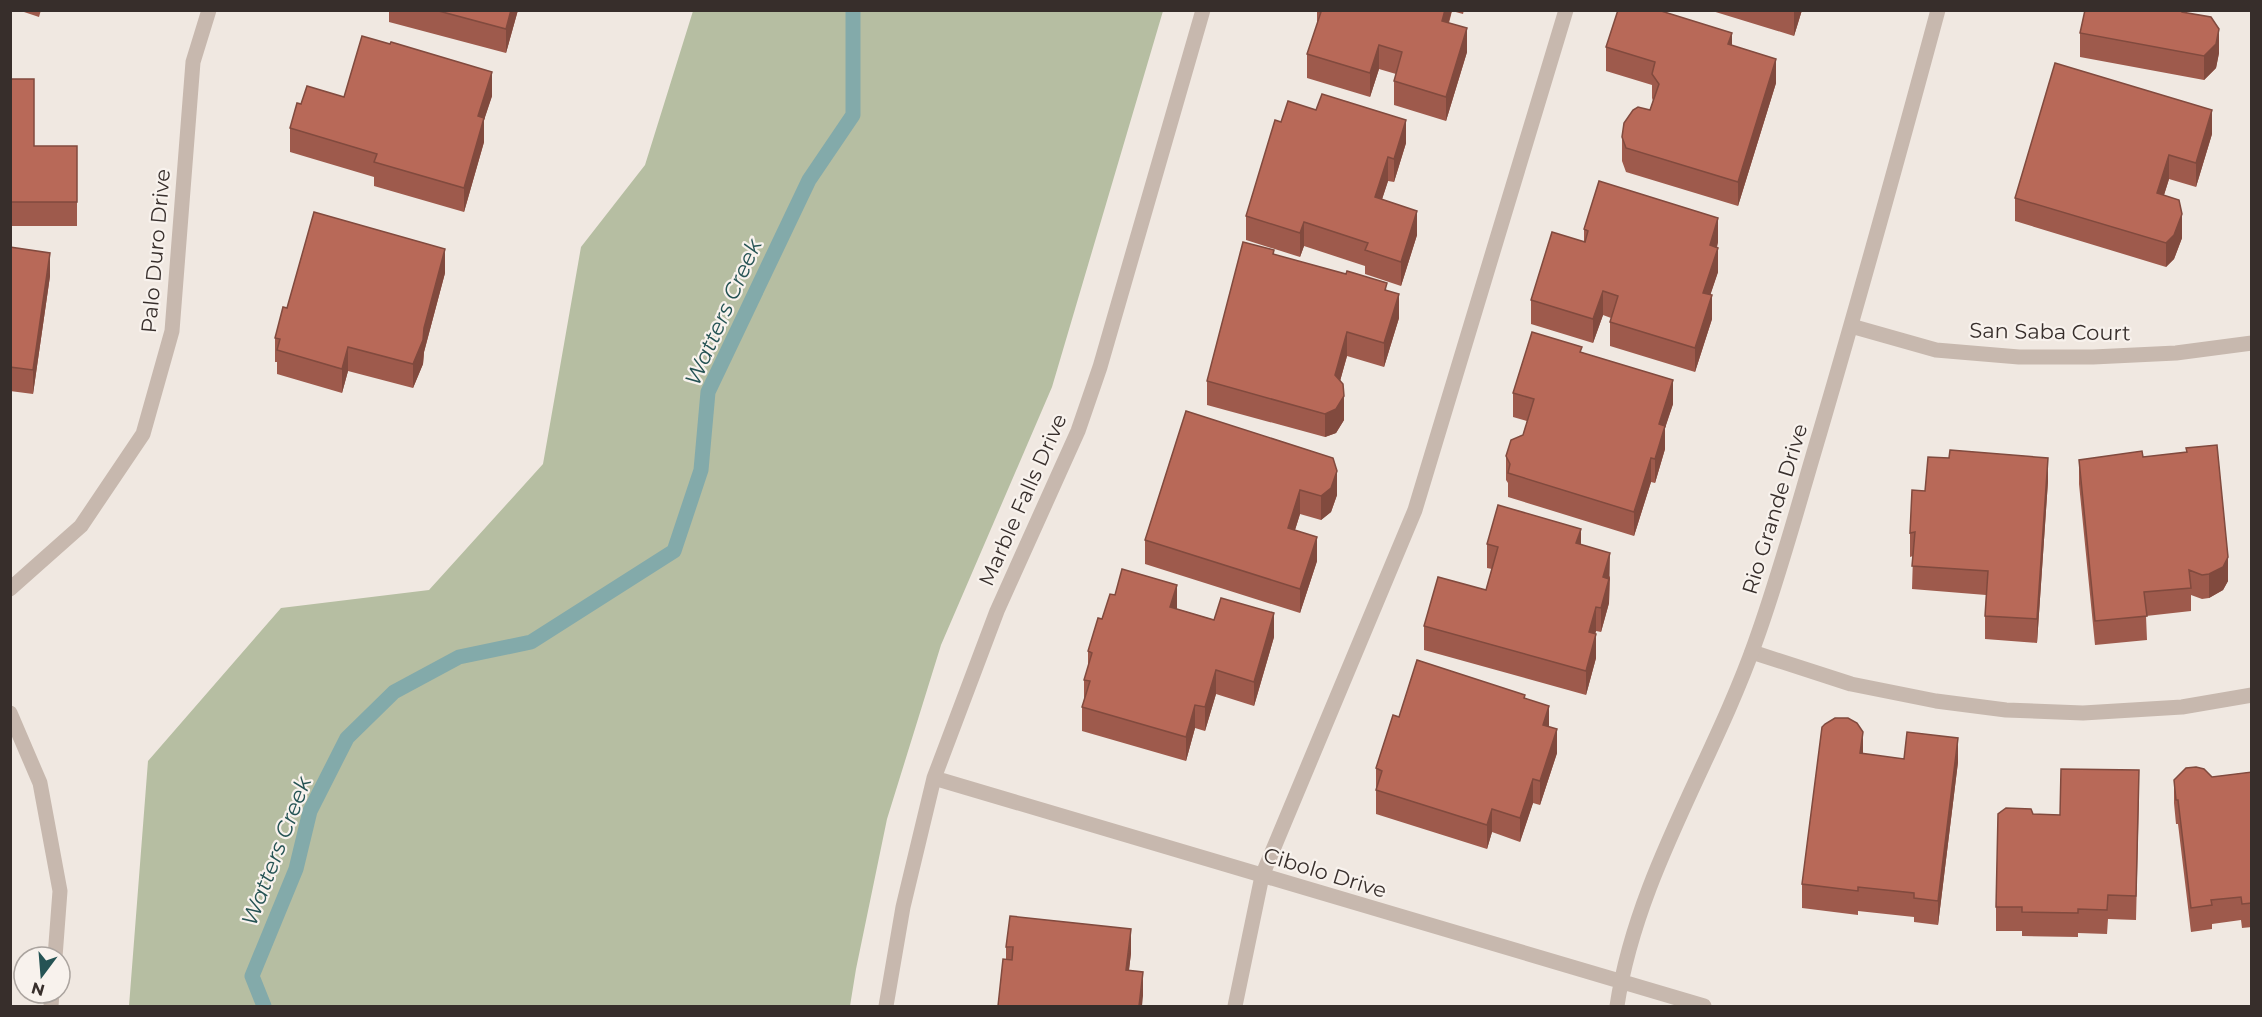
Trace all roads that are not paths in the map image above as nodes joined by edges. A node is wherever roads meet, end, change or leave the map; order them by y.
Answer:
1 (209, 10) edge
2 (1203, 10) edge
3 (1566, 10) edge
4 (1938, 10) edge
5 (1851, 326) junction
6 (2252, 343) edge
7 (10, 589) edge
8 (1752, 652) junction
9 (2252, 695) edge
10 (10, 713) edge
11 (934, 778) junction
12 (1262, 876) junction
13 (55, 945) edge
14 (1621, 983) junction
15 (886, 1006) edge
16 (1235, 1006) edge
17 (1617, 1006) edge
18 (1704, 1006) edge

1 - 7 street, Palo Duro Drive
2 - 11 street, Marble Falls Drive
3 - 12 street
4 - 5 street, Rio Grande Drive
5 - 6 street, San Saba Court
5 - 8 street, Rio Grande Drive
8 - 9 street
8 - 14 street, Rio Grande Drive
10 - 13 street
11 - 12 street, Cibolo Drive
11 - 15 street, Marble Falls Drive
12 - 14 street, Cibolo Drive
12 - 16 street
14 - 17 street, Rio Grande Drive
14 - 18 street, Cibolo Drive

